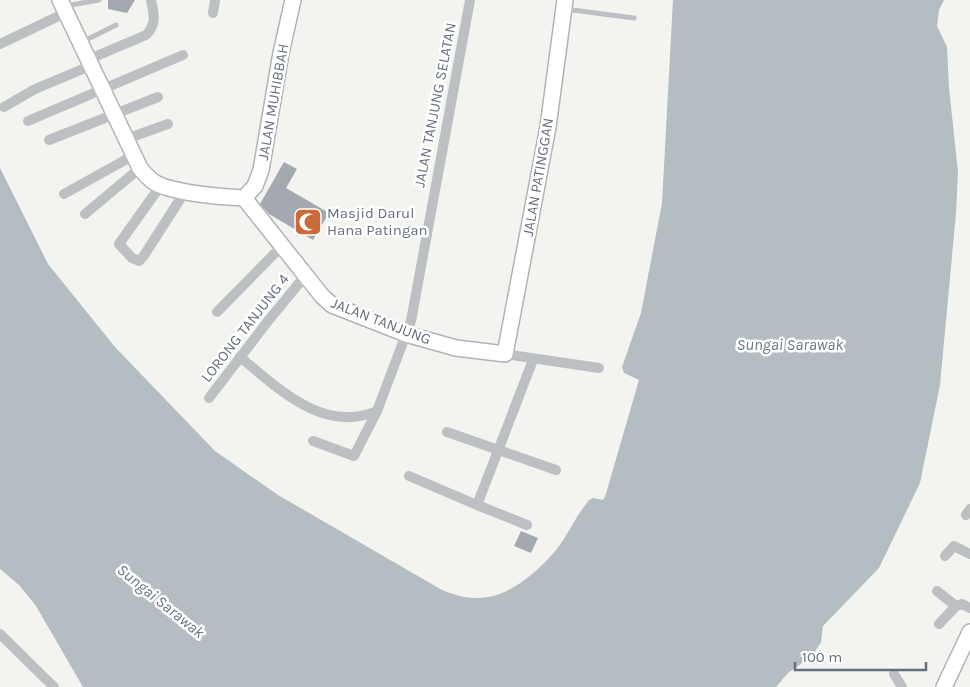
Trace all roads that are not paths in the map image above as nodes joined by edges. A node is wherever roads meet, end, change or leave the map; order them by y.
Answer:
1 (98, 0) edge
2 (150, 0) edge
3 (215, 0) edge
4 (293, 0) edge
5 (470, 0) edge
6 (565, 4) edge
7 (62, 7) edge
8 (214, 13) dead end
9 (634, 18) dead end
10 (116, 25) dead end
11 (79, 43) junction
12 (0, 44) edge
13 (183, 55) dead end
14 (88, 63) junction
15 (103, 90) junction
16 (158, 97) dead end
17 (4, 107) dead end
18 (114, 114) junction
19 (28, 121) dead end
20 (168, 124) dead end
21 (126, 139) junction
22 (49, 140) dead end
23 (137, 161) junction
24 (161, 186) junction
25 (186, 190) junction
26 (64, 194) dead end
27 (244, 198) junction
28 (86, 214) dead end
29 (281, 247) junction
30 (305, 276) junction
31 (218, 312) dead end
32 (406, 334) junction
33 (505, 354) junction
34 (240, 357) junction
35 (533, 360) junction
36 (599, 368) dead end
37 (209, 398) dead end
38 (377, 411) junction
39 (447, 432) dead end
40 (313, 442) dead end
41 (499, 451) junction
42 (556, 470) dead end
43 (409, 476) dead end
44 (477, 505) junction
45 (527, 525) dead end
46 (970, 554) edge
47 (946, 556) dead end
48 (937, 591) dead end
49 (956, 606) junction
50 (970, 608) edge
51 (939, 624) dead end
52 (970, 632) edge
53 (0, 634) edge
54 (894, 674) dead end
55 (54, 687) edge
56 (902, 687) edge
57 (944, 687) edge

1 - 7 lane
2 - 14 street
3 - 8 street
4 - 27 main road, JALAN MUHIBBAH
5 - 32 street, JALAN TANJUNG SELATAN
6 - 9 lane
6 - 33 main road, JALAN PATINGGAN
7 - 11 main road
7 - 12 street
10 - 11 lane
11 - 14 main road
13 - 15 street
14 - 15 main road
14 - 17 street
15 - 18 main road
15 - 19 street
16 - 18 street
18 - 21 main road
18 - 22 street
20 - 21 street
21 - 23 main road
23 - 24 main road
23 - 26 street
23 - 28 street
24 - 25 main road
24 - 25 street
25 - 27 main road
27 - 29 main road, JALAN TANJUNG
29 - 30 main road, JALAN TANJUNG
29 - 31 street
30 - 32 main road, JALAN TANJUNG
30 - 34 street, LORONG TANJUNG 4
32 - 33 main road, JALAN TANJUNG
32 - 38 street, JALAN TANJUNG SELATAN
33 - 35 street
34 - 37 street, LORONG TANJUNG 4
34 - 38 street
35 - 36 street
35 - 41 street
38 - 40 street, JALAN TANJUNG SELATAN
39 - 41 street
41 - 42 street
41 - 44 street
43 - 44 street
44 - 45 street
46 - 47 street
48 - 49 street
49 - 50 street
49 - 51 street
52 - 57 main road
53 - 55 street
54 - 56 street

